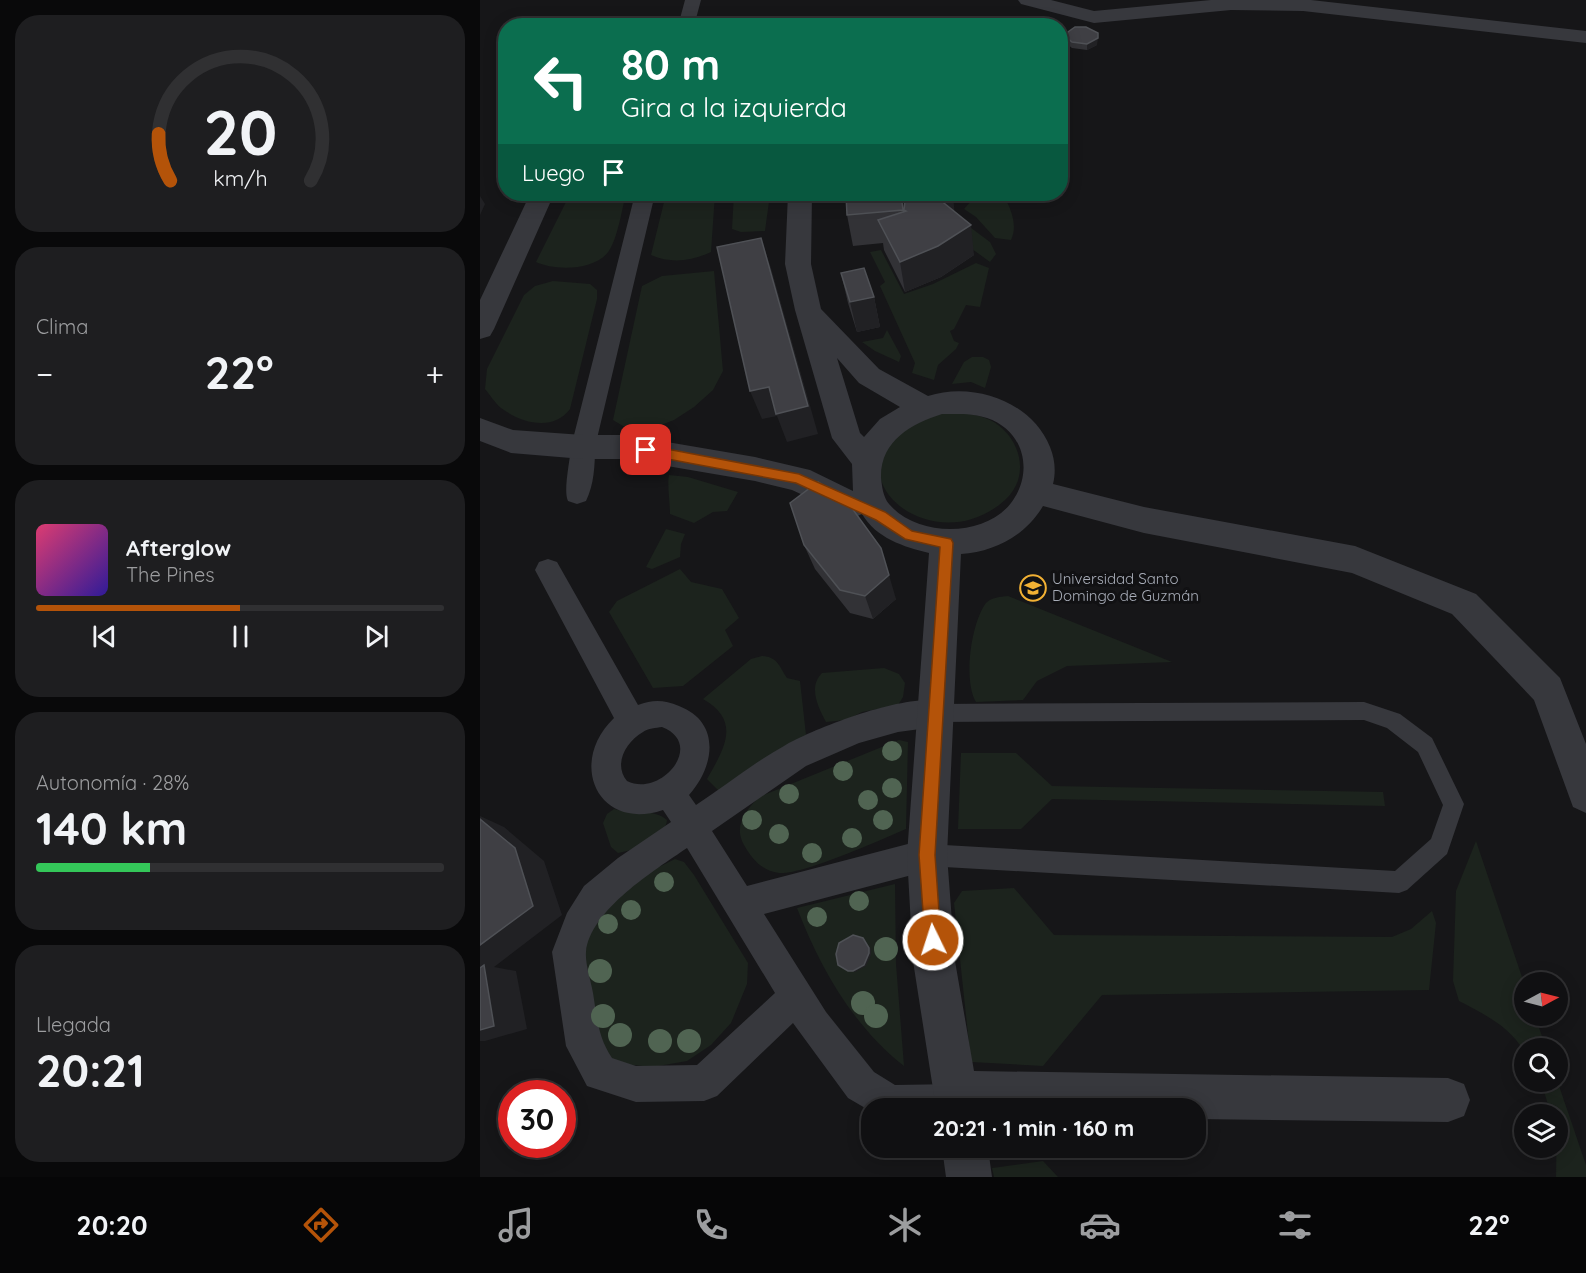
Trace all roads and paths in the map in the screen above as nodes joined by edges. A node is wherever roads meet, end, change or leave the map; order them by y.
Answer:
1 (693, 0) edge
2 (1028, 0) edge
3 (688, 18) edge
4 (1586, 37) edge
5 (539, 201) edge
6 (643, 201) edge
7 (800, 201) edge
8 (808, 310) junction
9 (480, 328) edge
10 (925, 408) junction
11 (480, 429) edge
12 (511, 441) junction
13 (583, 447) junction
14 (480, 449) edge
15 (867, 460) junction
16 (1036, 492) junction
17 (577, 494) dead end
18 (881, 516) junction
19 (946, 543) junction
20 (548, 570) dead end
21 (935, 713) junction
22 (632, 722) junction
23 (669, 791) junction
24 (1586, 794) edge
25 (692, 827) junction
26 (927, 855) junction
27 (739, 904) junction
28 (796, 997) junction
29 (883, 1098) edge
30 (957, 1098) edge
31 (1206, 1100) edge
32 (1448, 1100) dead end
33 (966, 1158) edge
34 (969, 1177) edge

1 - 3 street
2 - 4 street
5 - 9 street
6 - 13 street
7 - 8 street
8 - 10 street
8 - 15 street
10 - 15 street
10 - 16 street
11 - 12 street
12 - 13 street
12 - 14 street
13 - 17 street
13 - 18 street
15 - 18 street
16 - 19 street
16 - 24 street
18 - 19 street
19 - 21 street
20 - 22 street
21 - 25 street
21 - 26 street
21 - 26 lane
22 - 23 street
22 - 23 street
23 - 25 street
25 - 27 street
25 - 28 street
26 - 27 street
26 - 30 street
27 - 28 street
28 - 29 street
31 - 32 street
33 - 34 street

